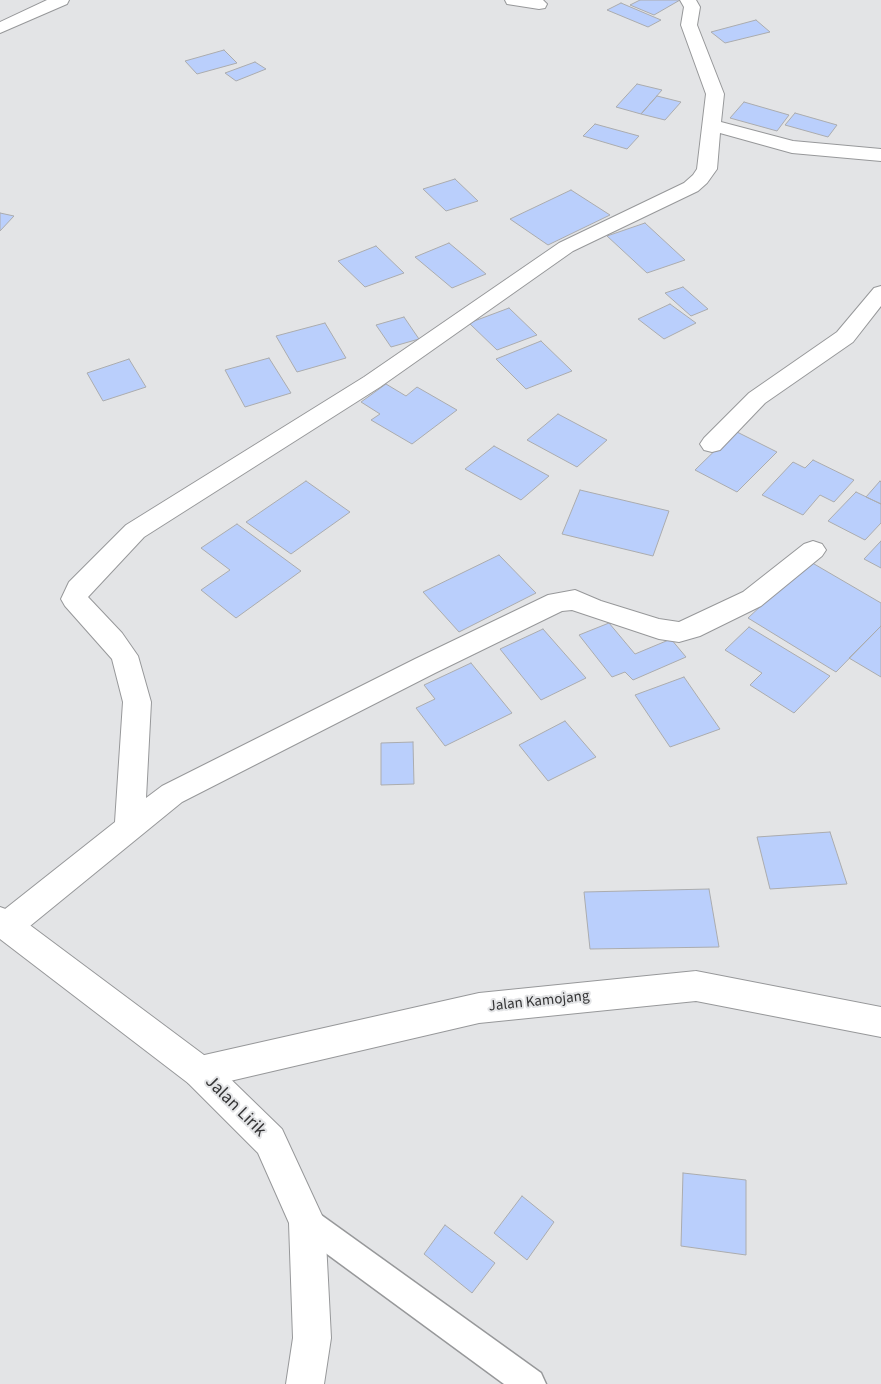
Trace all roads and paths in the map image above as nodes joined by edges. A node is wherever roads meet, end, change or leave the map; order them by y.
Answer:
1 (61, 0) edge
2 (513, 0) edge
3 (688, 0) edge
4 (539, 4) dead end
5 (0, 28) edge
6 (713, 125) junction
7 (877, 155) edge
8 (881, 173) edge
9 (881, 292) edge
10 (712, 444) dead end
11 (813, 550) dead end
12 (130, 826) junction
13 (4, 923) edge
14 (881, 1022) edge
15 (200, 1072) junction
16 (307, 1222) junction
17 (305, 1384) edge
18 (530, 1384) edge

1 - 5 street
2 - 4 street
3 - 6 street
6 - 7 street
6 - 12 street
7 - 8 street
9 - 10 street
11 - 12 street
12 - 13 street
13 - 15 street, Jalan Lirik
14 - 15 street, Jalan Kamojang
15 - 16 street, Jalan Lirik
16 - 17 street, Jalan Lirik
16 - 18 lane

